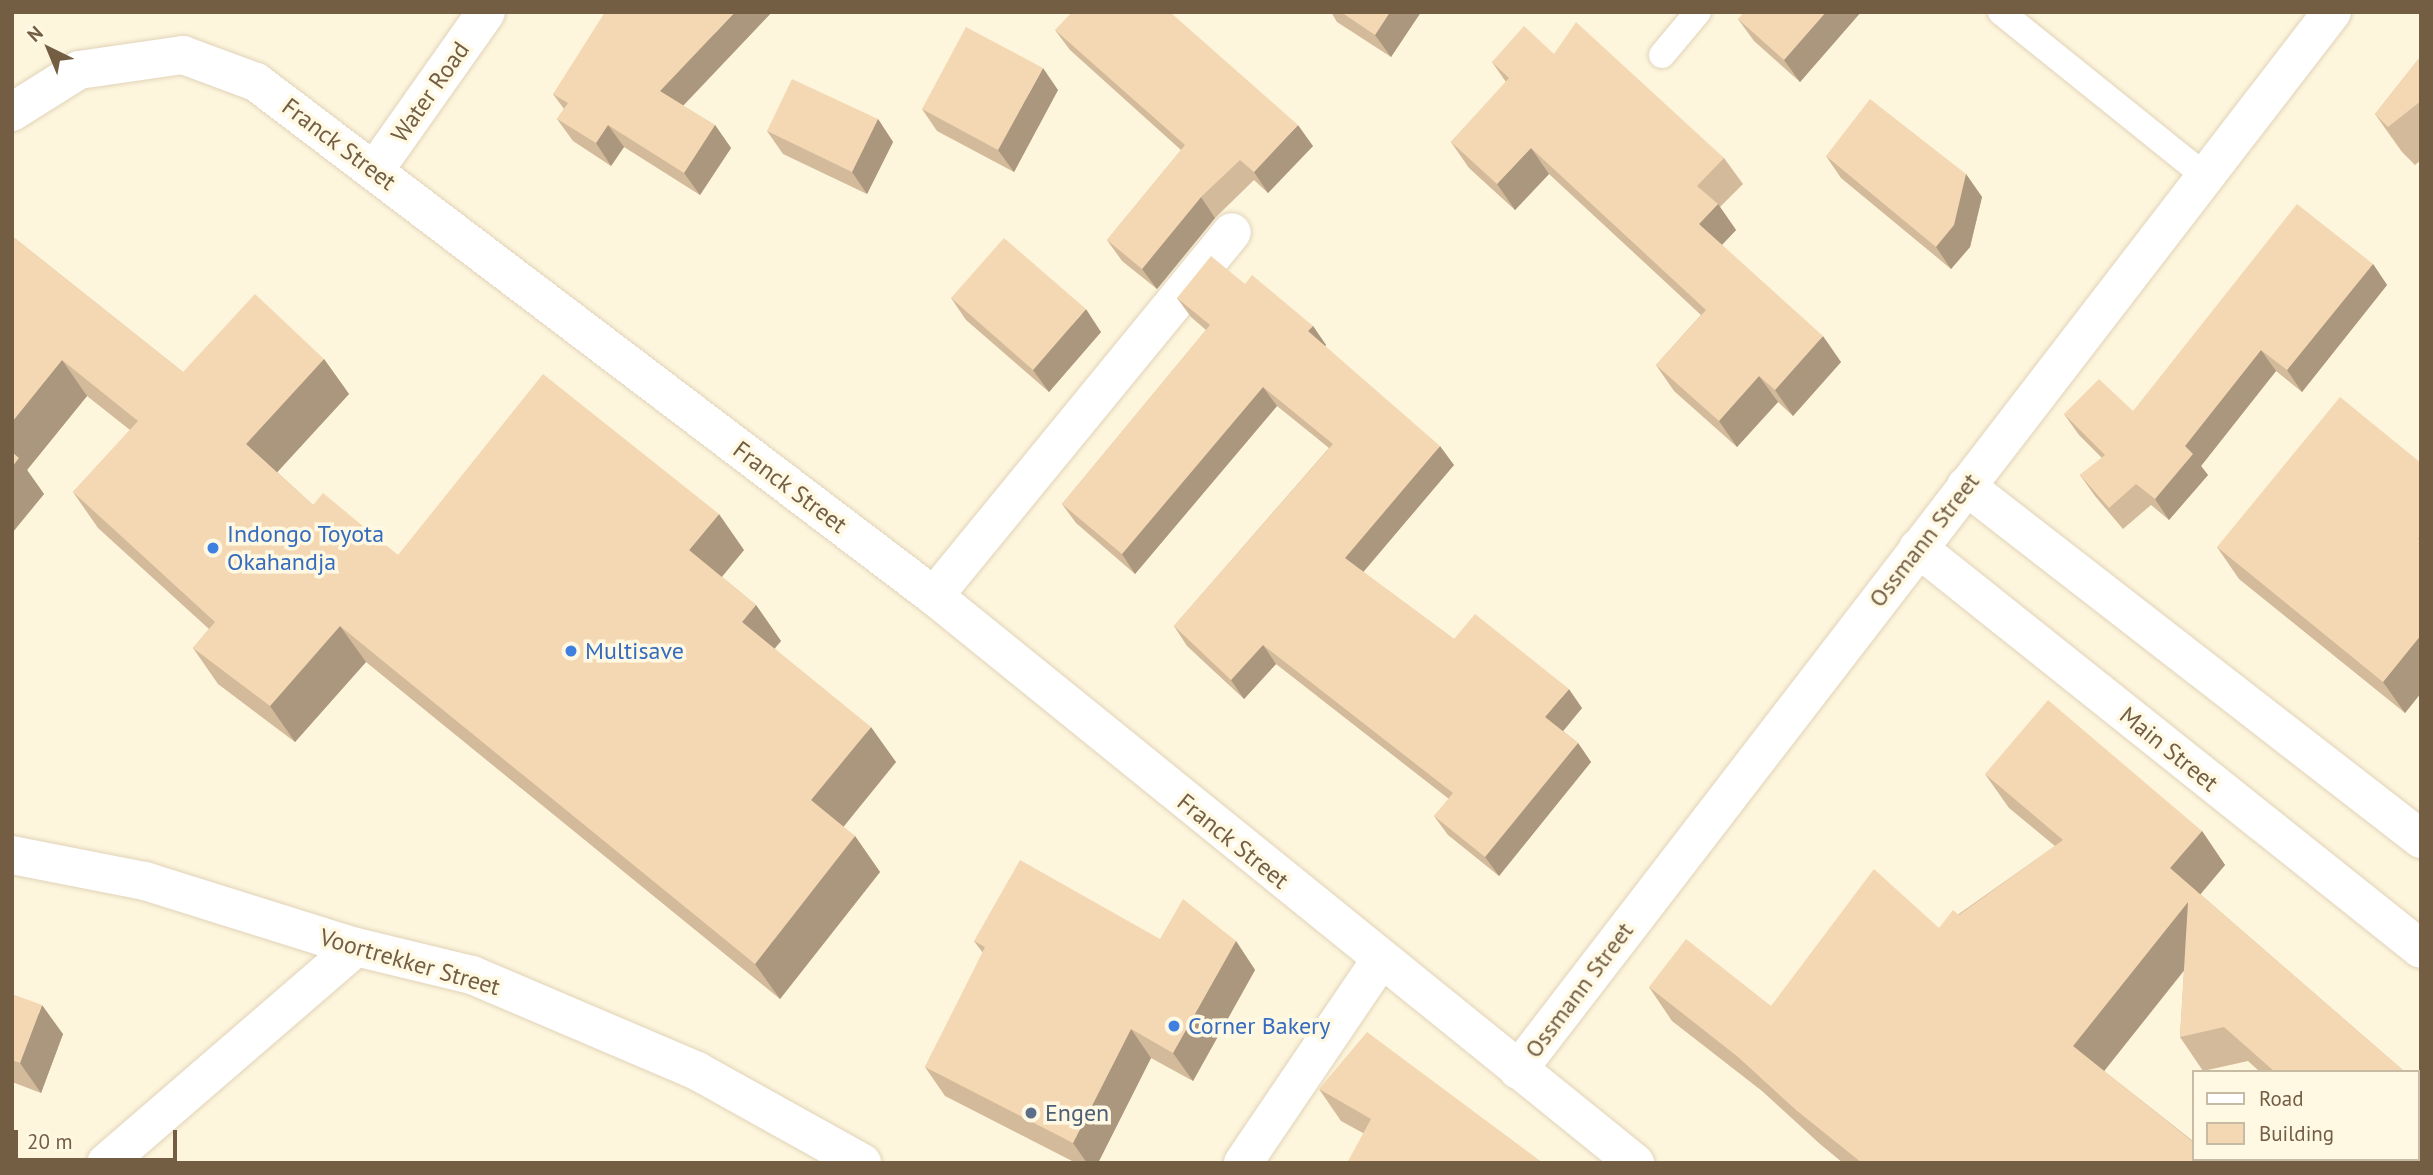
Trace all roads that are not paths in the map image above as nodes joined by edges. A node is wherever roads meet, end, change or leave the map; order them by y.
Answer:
1 (486, 12) edge
2 (1698, 12) edge
3 (2001, 12) edge
4 (2332, 12) edge
5 (1662, 55) dead end
6 (12, 112) edge
7 (374, 171) junction
8 (2204, 175) junction
9 (1232, 232) dead end
10 (1966, 486) junction
11 (1918, 548) junction
12 (934, 596) junction
13 (2421, 839) edge
14 (12, 855) edge
15 (356, 947) junction
16 (2421, 949) edge
17 (1380, 961) junction
18 (1518, 1070) junction
19 (106, 1163) edge
20 (862, 1163) edge
21 (1243, 1163) edge
22 (1635, 1163) edge

1 - 7 street, Water Road
2 - 5 lane
3 - 8 lane
4 - 8 street, Ossmann Street
6 - 7 street, Franck Street
7 - 12 street, Franck Street
8 - 10 street, Ossmann Street
9 - 12 street
10 - 11 street, Ossmann Street
10 - 13 street
11 - 16 street, Main Street
11 - 18 street, Ossmann Street
12 - 17 street, Franck Street
14 - 15 street, Voortrekker Street
15 - 19 street
15 - 20 street, Voortrekker Street
17 - 18 street, Franck Street
17 - 21 street
18 - 22 street, Franck Street

